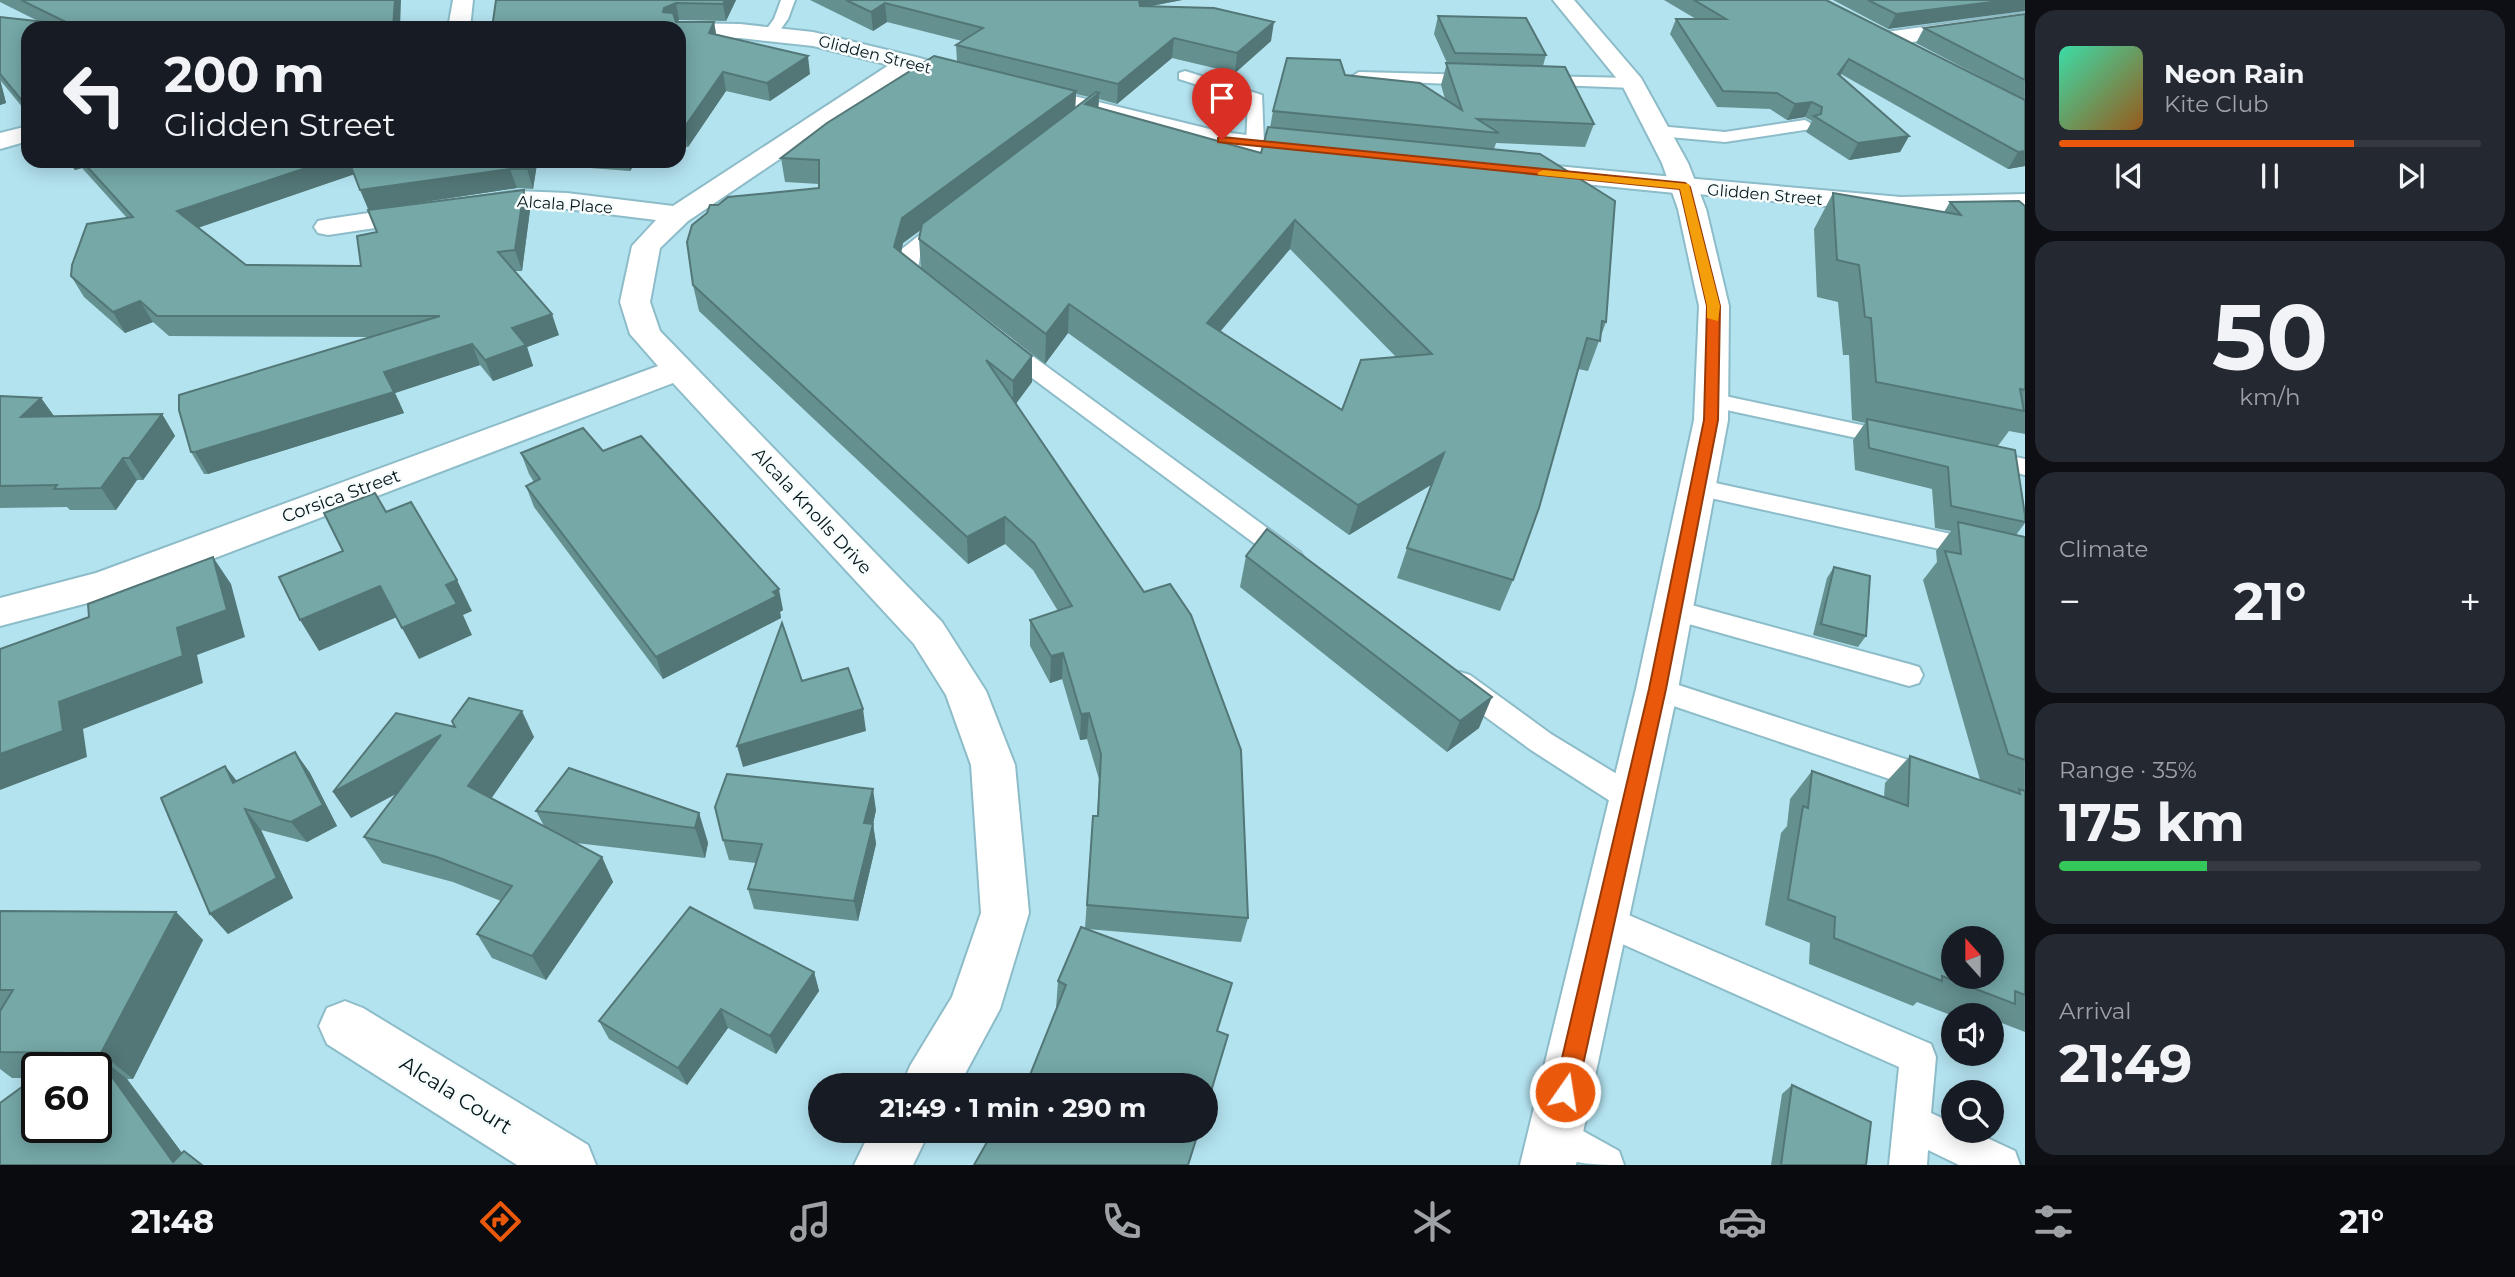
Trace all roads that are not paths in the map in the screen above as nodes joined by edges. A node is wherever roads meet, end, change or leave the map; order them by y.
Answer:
1 (463, 0) edge
2 (788, 0) edge
3 (1563, 0) edge
4 (2025, 19) edge
5 (460, 21) edge
6 (1865, 28) edge
7 (686, 30) edge
8 (770, 34) junction
9 (1886, 39) junction
10 (1921, 57) edge
11 (908, 62) junction
12 (948, 72) edge
13 (1185, 76) dead end
14 (1359, 77) edge
15 (1493, 80) edge
16 (1520, 81) edge
17 (1633, 83) junction
18 (1001, 85) edge
19 (1094, 108) junction
20 (1073, 125) edge
21 (1805, 125) dead end
22 (1658, 131) junction
23 (21, 134) edge
24 (0, 141) edge
25 (1255, 144) junction
26 (1342, 154) edge
27 (1494, 168) edge
28 (1685, 187) junction
29 (966, 208) edge
30 (2016, 209) edge
31 (678, 215) junction
32 (327, 227) dead end
33 (949, 303) edge
34 (991, 336) edge
35 (678, 370) junction
36 (1711, 400) junction
37 (1917, 444) edge
38 (1958, 452) edge
39 (2025, 467) edge
40 (1697, 487) junction
41 (2025, 559) edge
42 (1313, 575) edge
43 (1673, 610) junction
44 (0, 612) edge
45 (1437, 666) edge
46 (1909, 675) dead end
47 (1657, 689) junction
48 (1957, 789) edge
49 (1632, 799) junction
50 (1605, 920) junction
51 (345, 1026) dead end
52 (936, 1073) edge
53 (1912, 1123) junction
54 (895, 1143) edge
55 (1552, 1150) edge
56 (568, 1165) edge
57 (882, 1165) edge
58 (1605, 1165) edge
59 (1908, 1165) edge
60 (2001, 1165) edge

1 - 5 street
2 - 8 lane
3 - 17 street
4 - 9 street
6 - 9 street
7 - 8 street, Glidden Street
8 - 11 street, Glidden Street
9 - 10 street
11 - 12 street, Glidden Street
11 - 31 street, Alcala Knolls Drive
13 - 25 lane
14 - 15 lane
16 - 17 lane
17 - 22 street
18 - 19 street
19 - 20 lane
19 - 25 street
21 - 22 lane
22 - 28 street
23 - 24 street
25 - 26 street
27 - 28 street, Glidden Street
28 - 30 street, Glidden Street
28 - 36 street
29 - 33 lane
31 - 32 street, Alcala Place
31 - 35 street, Alcala Knolls Drive
34 - 42 lane
35 - 44 street, Corsica Street
35 - 52 street, Alcala Knolls Drive
36 - 37 lane
36 - 40 street
38 - 39 lane
40 - 41 lane
40 - 43 street
43 - 46 lane
43 - 47 street
45 - 49 lane
47 - 48 lane
47 - 49 street
49 - 50 street
50 - 53 lane
50 - 55 street
51 - 56 street, Alcala Court
53 - 59 lane
53 - 60 lane
54 - 57 street
55 - 58 lane

